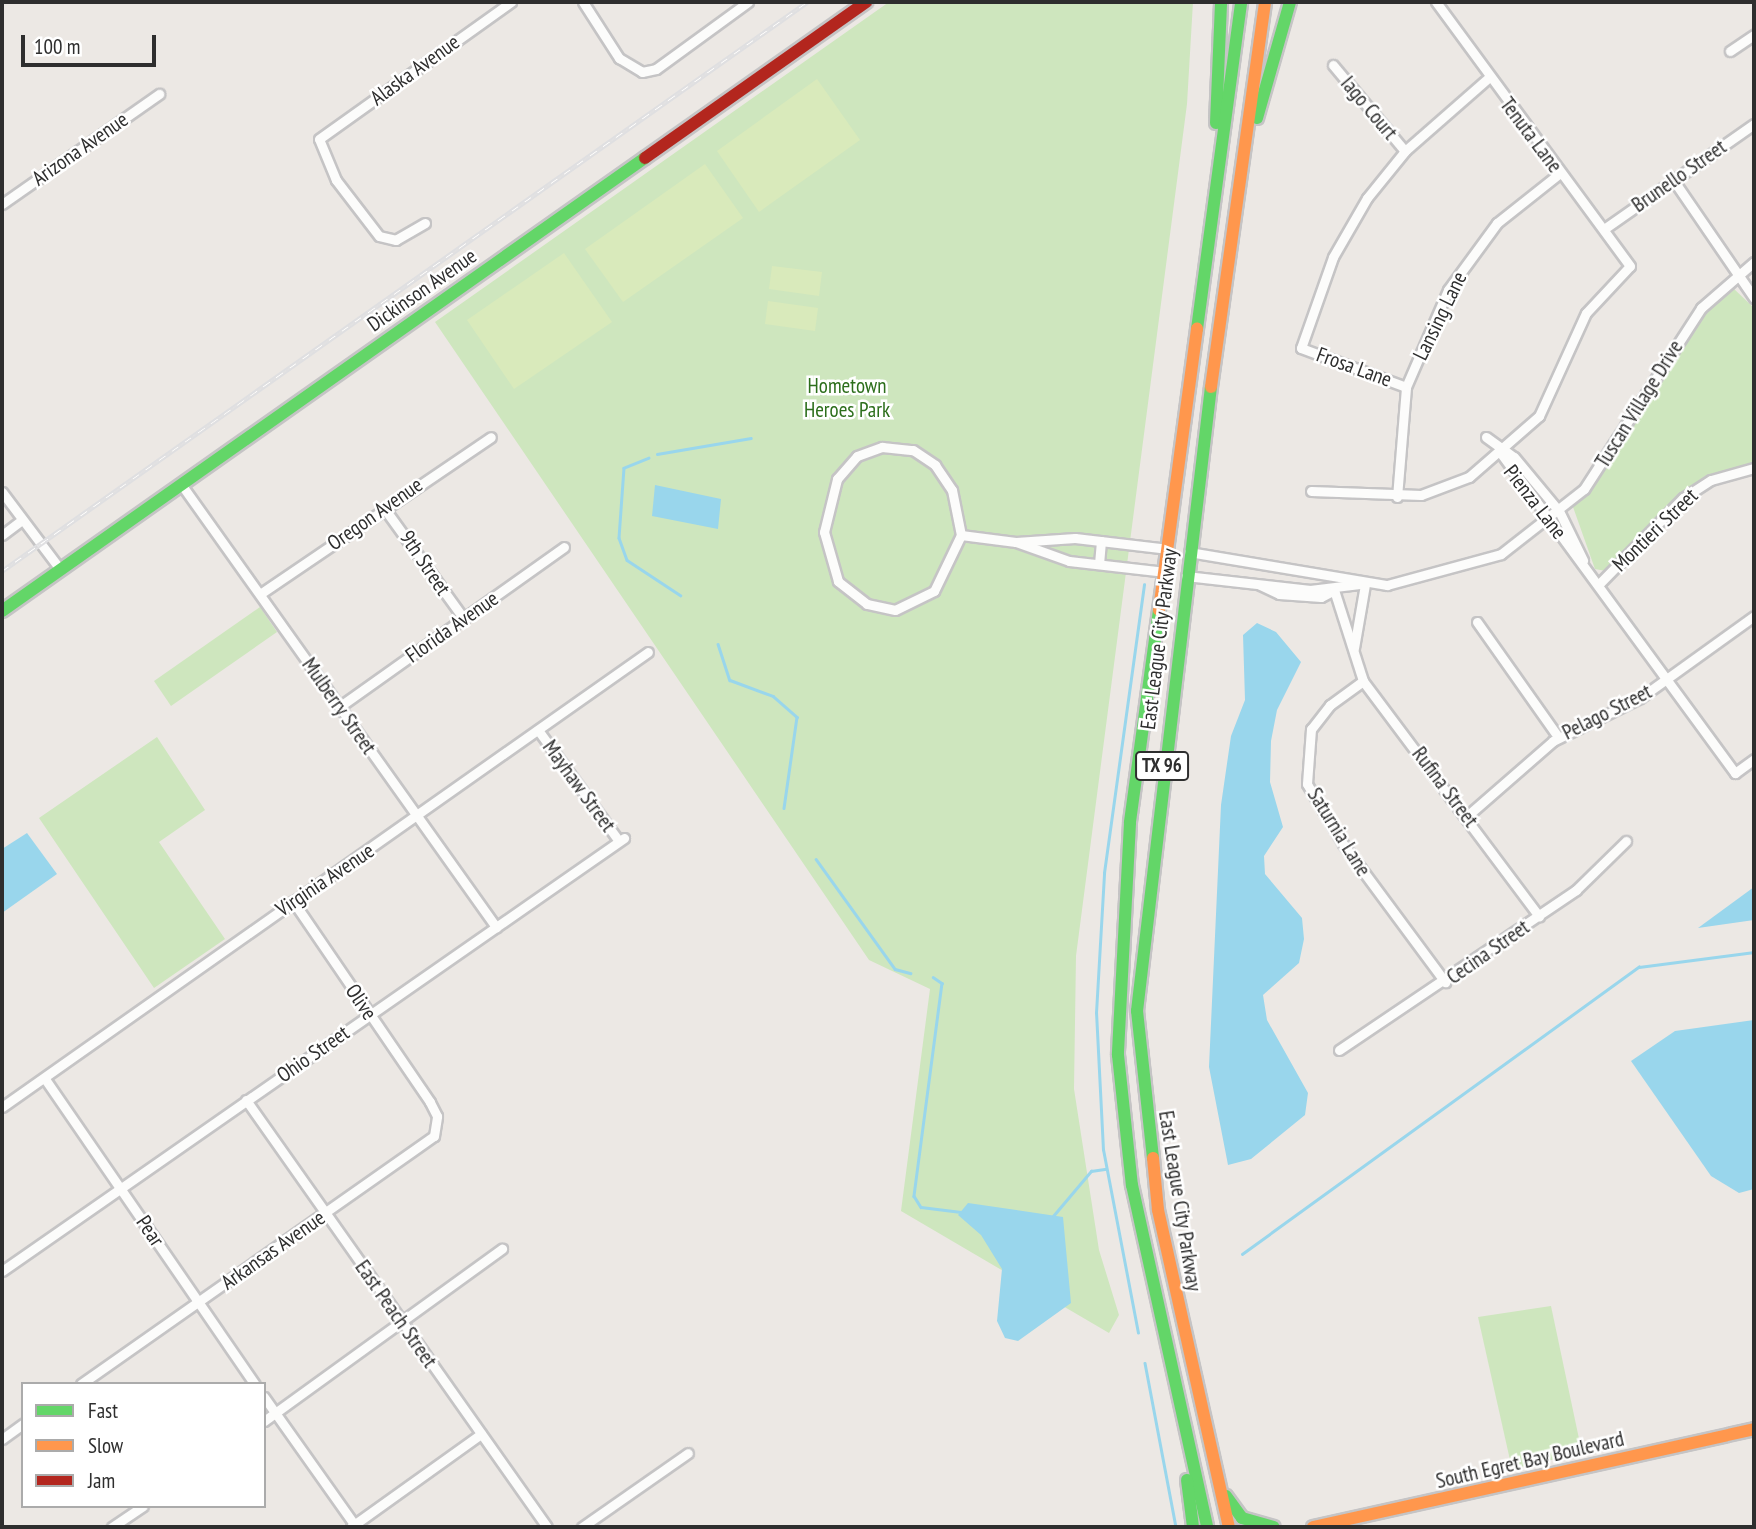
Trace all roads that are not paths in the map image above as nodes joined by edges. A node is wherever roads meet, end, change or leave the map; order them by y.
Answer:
1 (511, 2) edge
2 (583, 2) edge
3 (748, 2) edge
4 (866, 2) edge
5 (1221, 2) edge
6 (1241, 2) edge
7 (1265, 2) edge
8 (1290, 2) edge
9 (1436, 2) edge
10 (1754, 34) edge
11 (1730, 51) dead end
12 (1333, 65) dead end
13 (1488, 78) junction
14 (159, 94) dead end
15 (1754, 124) edge
16 (1405, 151) junction
17 (1245, 152) junction
18 (1559, 173) junction
19 (1674, 181) junction
20 (2, 204) edge
21 (425, 223) dead end
22 (1604, 229) junction
23 (1754, 262) edge
24 (1738, 274) junction
25 (1754, 298) edge
26 (1200, 311) junction
27 (1406, 387) junction
28 (491, 437) dead end
29 (1486, 437) dead end
30 (1500, 452) junction
31 (1754, 468) edge
32 (181, 484) junction
33 (1311, 491) dead end
34 (2, 492) edge
35 (1397, 497) junction
36 (384, 508) junction
37 (1559, 511) junction
38 (22, 520) junction
39 (1548, 520) junction
40 (2, 535) edge
41 (961, 536) junction
42 (1101, 541) junction
43 (1016, 542) junction
44 (564, 547) dead end
45 (1168, 549) junction
46 (1189, 552) junction
47 (1099, 564) junction
48 (1584, 565) junction
49 (60, 569) junction
50 (1165, 572) junction
51 (1186, 576) junction
52 (1362, 584) junction
53 (1599, 584) junction
54 (1334, 590) junction
55 (260, 594) junction
56 (2, 611) edge
57 (1754, 616) edge
58 (464, 620) junction
59 (1477, 622) dead end
60 (648, 652) dead end
61 (1353, 657) junction
62 (1363, 681) junction
63 (1665, 682) junction
64 (339, 707) junction
65 (538, 730) junction
66 (1558, 737) junction
67 (1754, 759) edge
68 (417, 816) junction
69 (1467, 816) junction
70 (621, 840) joint
71 (1626, 841) dead end
72 (293, 901) junction
73 (1539, 916) junction
74 (496, 927) junction
75 (1445, 982) junction
76 (369, 1015) junction
77 (1339, 1050) dead end
78 (45, 1079) junction
79 (246, 1100) junction
80 (430, 1102) joint
81 (2, 1107) edge
82 (121, 1188) junction
83 (326, 1213) junction
84 (502, 1249) dead end
85 (2, 1271) edge
86 (198, 1301) junction
87 (403, 1324) junction
88 (84, 1382) edge
89 (254, 1382) edge
90 (266, 1399) edge
91 (276, 1413) junction
92 (266, 1420) edge
93 (21, 1425) edge
94 (1754, 1429) edge
95 (481, 1434) junction
96 (2, 1439) edge
97 (1186, 1440) junction
98 (688, 1453) dead end
99 (1218, 1483) junction
100 (140, 1508) edge
101 (353, 1526) edge
102 (112, 1527) edge
103 (547, 1527) edge
104 (582, 1527) edge
105 (1193, 1527) edge
106 (1207, 1527) edge
107 (1229, 1527) edge
108 (1274, 1527) edge
109 (1313, 1527) edge

1 - 21 street, Alaska Avenue
2 - 3 street
4 - 32 main road, Dickinson Avenue
5 - 26 main road
6 - 26 main road, East League City Parkway / TX 96
7 - 17 main road, East League City Parkway / TX 96
8 - 17 main road
9 - 13 street, Tenuta Lane
10 - 11 street
12 - 16 street, Iago Court
13 - 16 street
13 - 18 street, Tenuta Lane
14 - 20 street, Arizona Avenue
15 - 19 street, Brunello Street
16 - 27 street, Frosa Lane
17 - 46 main road, East League City Parkway / TX 96
18 - 22 street, Tenuta Lane
18 - 27 street, Lansing Lane
19 - 22 street, Brunello Street
19 - 24 street
22 - 30 street, Tenuta Lane
23 - 24 street, Tuscan Village Drive
24 - 25 street
24 - 37 street, Tuscan Village Drive
26 - 45 main road, East League City Parkway / TX 96
27 - 35 street, Lansing Lane
28 - 36 street, Oregon Avenue
29 - 30 street
30 - 35 street
30 - 37 street, Pienza Lane
30 - 39 street, Pienza Lane
31 - 53 street, Montieri Street
32 - 49 main road, Dickinson Avenue
32 - 55 street, Mulberry Street
33 - 35 street
34 - 38 street
36 - 55 street, Oregon Avenue
36 - 58 street, 9th Street
37 - 39 street, Tuscan Village Drive
37 - 48 street, Pienza Lane
38 - 40 street
38 - 49 street
39 - 48 street, Pienza Lane
39 - 52 street, Tuscan Village Drive
41 - 41 street
41 - 43 street
42 - 43 street
42 - 45 street
42 - 47 street
43 - 47 street
44 - 58 street, Florida Avenue
45 - 46 main road
45 - 50 main road, East League City Parkway / TX 96
46 - 51 main road, East League City Parkway / TX 96
46 - 52 street, Tuscan Village Drive
47 - 50 street
48 - 53 street, Pienza Lane
49 - 56 main road, Dickinson Avenue
50 - 51 main road
50 - 97 main road, East League City Parkway / TX 96
51 - 54 street, Tuscan Village Drive
51 - 99 main road, East League City Parkway / TX 96
52 - 54 street, Tuscan Village Drive
52 - 61 street
53 - 63 street, Pienza Lane
54 - 61 street, Rufina Street
55 - 64 street, Mulberry Street
57 - 63 street, Pelago Street
58 - 64 street, Florida Avenue
59 - 66 street
60 - 65 street, Virginia Avenue
61 - 62 street, Rufina Street
62 - 69 street, Rufina Street
62 - 75 street, Saturnia Lane
63 - 66 street, Pelago Street
63 - 67 street, Pienza Lane
64 - 68 street, Mulberry Street
65 - 68 street, Virginia Avenue
65 - 70 street, Mayhaw Street
66 - 69 street, Pelago Street
68 - 72 street, Virginia Avenue
68 - 74 street, Mulberry Street
69 - 73 street, Rufina Street
70 - 74 street, Ohio Street
71 - 73 street, Cecina Street
72 - 76 street, Olive
72 - 78 street, Virginia Avenue
73 - 75 street, Cecina Street
74 - 76 street, Ohio Street
75 - 77 street, Cecina Street
76 - 79 street, Ohio Street
76 - 80 street, Olive
78 - 81 street, Virginia Avenue
78 - 82 street, Pear
79 - 82 street, Ohio Street
79 - 83 street, East Peach Street
80 - 83 street, Arkansas Avenue
82 - 85 street, Ohio Street
82 - 86 street, Pear
83 - 86 street, Arkansas Avenue
83 - 87 street, East Peach Street
84 - 87 street
86 - 88 street, Arkansas Avenue
86 - 89 street, Pear
87 - 91 street
87 - 95 street, East Peach Street
90 - 91 street
91 - 92 street
91 - 101 street
93 - 96 street
94 - 109 main road, South Egret Bay Boulevard
95 - 101 street
95 - 103 street, East Peach Street
97 - 105 main road
97 - 106 main road, East League City Parkway / TX 96
98 - 104 street
99 - 107 main road, East League City Parkway / TX 96
99 - 108 main road
100 - 102 street

